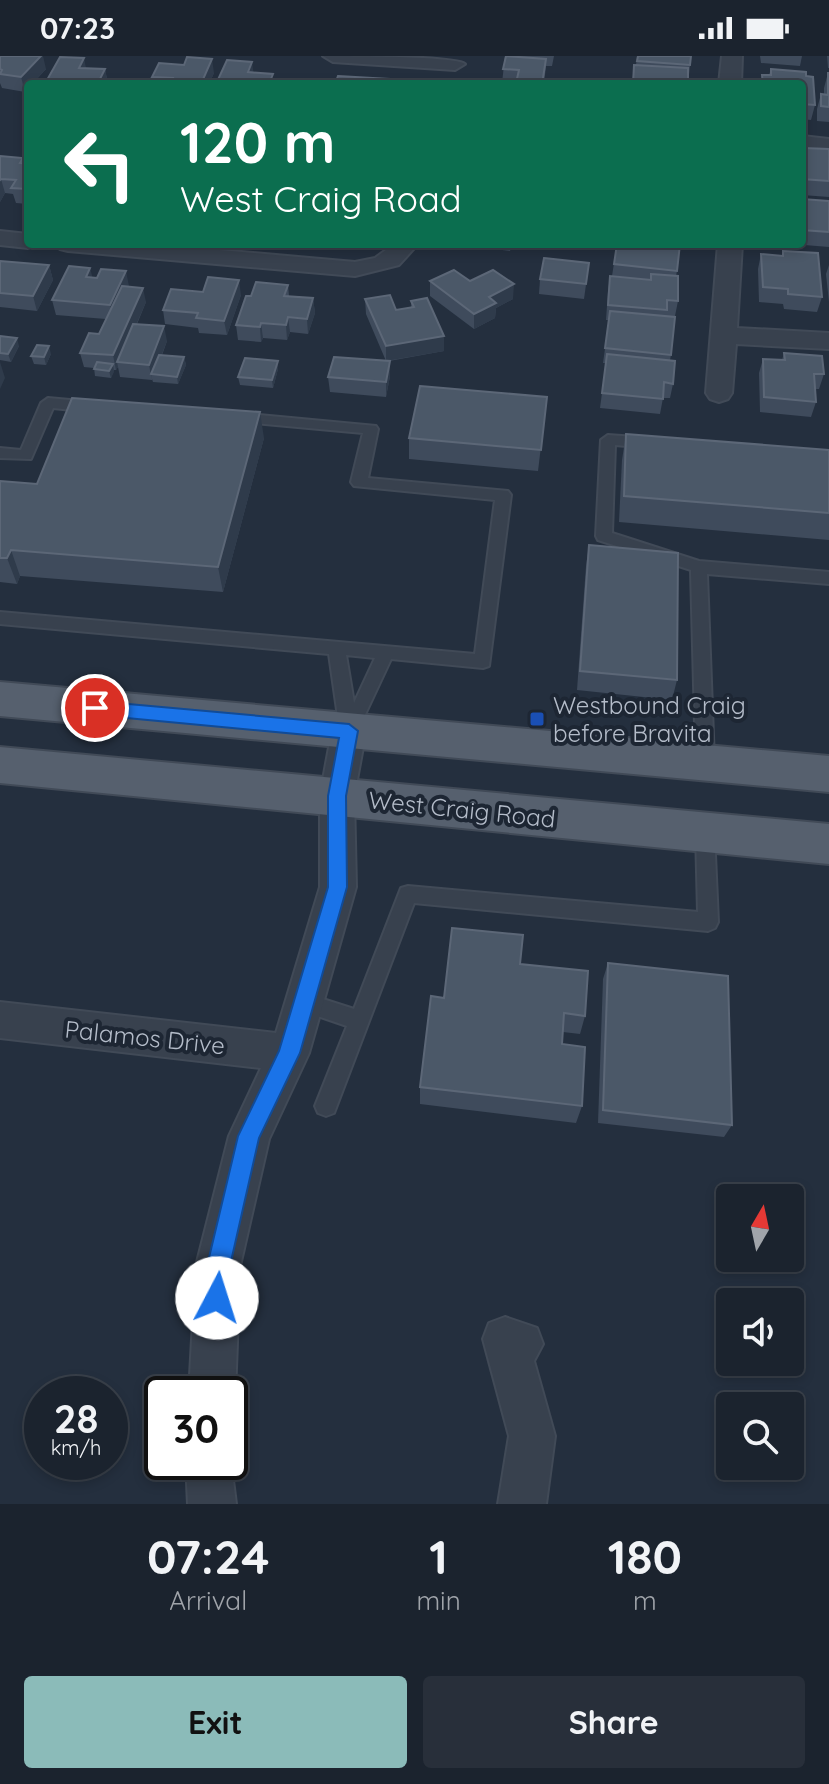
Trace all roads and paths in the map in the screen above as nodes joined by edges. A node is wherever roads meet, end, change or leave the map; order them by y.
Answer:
1 (333, 56) edge
2 (732, 56) edge
3 (454, 68) edge
4 (730, 80) edge
5 (806, 143) edge
6 (829, 146) edge
7 (0, 238) edge
8 (24, 241) edge
9 (114, 248) edge
10 (403, 248) edge
11 (730, 248) edge
12 (723, 335) junction
13 (829, 341) edge
14 (719, 393) dead end
15 (110, 408) edge
16 (219, 416) edge
17 (671, 445) edge
18 (0, 453) edge
19 (699, 567) junction
20 (829, 578) edge
21 (0, 618) edge
22 (337, 648) junction
23 (386, 652) junction
24 (0, 699) edge
25 (349, 731) junction
26 (705, 762) junction
27 (0, 765) edge
28 (829, 774) edge
29 (337, 796) junction
30 (705, 832) junction
31 (829, 844) edge
32 (304, 1002) junction
33 (0, 1020) edge
34 (359, 1020) junction
35 (289, 1053) junction
36 (326, 1106) dead end
37 (521, 1344) dead end
38 (213, 1376) edge
39 (210, 1480) edge
40 (212, 1504) edge
41 (522, 1504) edge

1 - 3 street
2 - 4 street
5 - 6 street
7 - 8 street
9 - 10 street
11 - 12 street
12 - 13 street
12 - 14 street
15 - 18 lane
16 - 23 lane
17 - 19 lane
19 - 20 lane
19 - 26 lane
21 - 22 lane
22 - 23 lane
22 - 25 lane
23 - 25 lane
24 - 25 main road
25 - 26 main road
25 - 29 street
26 - 28 main road
27 - 29 main road, West Craig Road
29 - 30 main road, West Craig Road
29 - 32 street
30 - 31 main road, West Craig Road
30 - 34 lane
32 - 34 lane
32 - 35 street
33 - 35 street, Palamos Drive
34 - 36 lane
35 - 38 street
37 - 41 street
39 - 40 street

